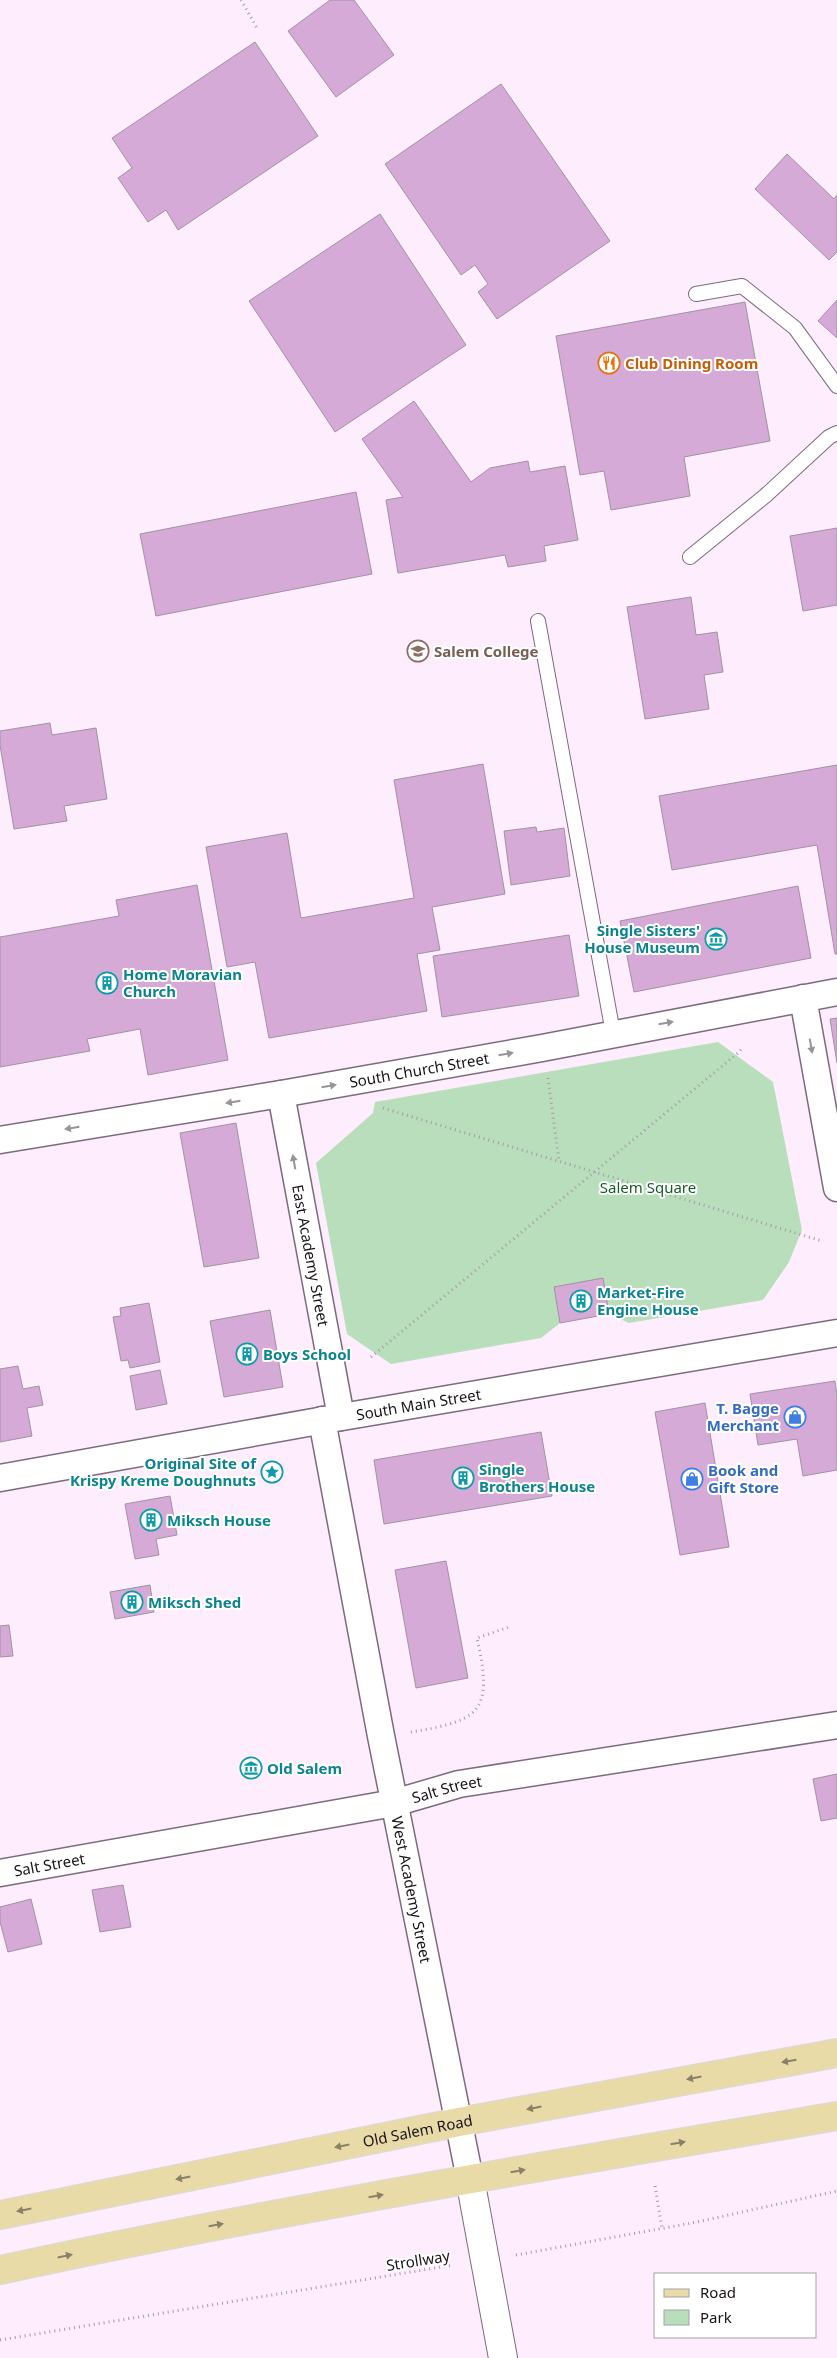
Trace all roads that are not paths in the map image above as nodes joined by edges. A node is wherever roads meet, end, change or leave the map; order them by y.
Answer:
1 (696, 294) dead end
2 (837, 386) edge
3 (837, 433) edge
4 (690, 557) dead end
5 (538, 621) dead end
6 (837, 992) edge
7 (803, 998) junction
8 (613, 1033) junction
9 (281, 1094) junction
10 (0, 1140) edge
11 (837, 1188) edge
12 (837, 1333) edge
13 (332, 1419) junction
14 (0, 1478) edge
15 (837, 1725) edge
16 (394, 1803) junction
17 (0, 1873) edge
18 (837, 2053) edge
19 (837, 2116) edge
20 (459, 2122) junction
21 (470, 2178) junction
22 (0, 2215) edge
23 (0, 2270) edge
24 (503, 2358) edge

1 - 2 lane
3 - 4 lane
5 - 8 lane
6 - 7 street, South Church Street
8 -> 7 street, South Church Street
7 -> 11 street
9 -> 8 street, South Church Street
9 -> 10 street, South Church Street
13 -> 9 street, East Academy Street
12 - 13 street, South Main Street
13 - 14 street, South Main Street
13 - 16 street, West Academy Street
15 - 16 street, Salt Street
16 - 17 street, Salt Street
16 - 20 street, West Academy Street
18 -> 20 main road, Old Salem Road
21 -> 19 main road
20 - 21 street, West Academy Street
20 -> 22 main road, Old Salem Road
23 -> 21 main road
21 - 24 street, West Academy Street

